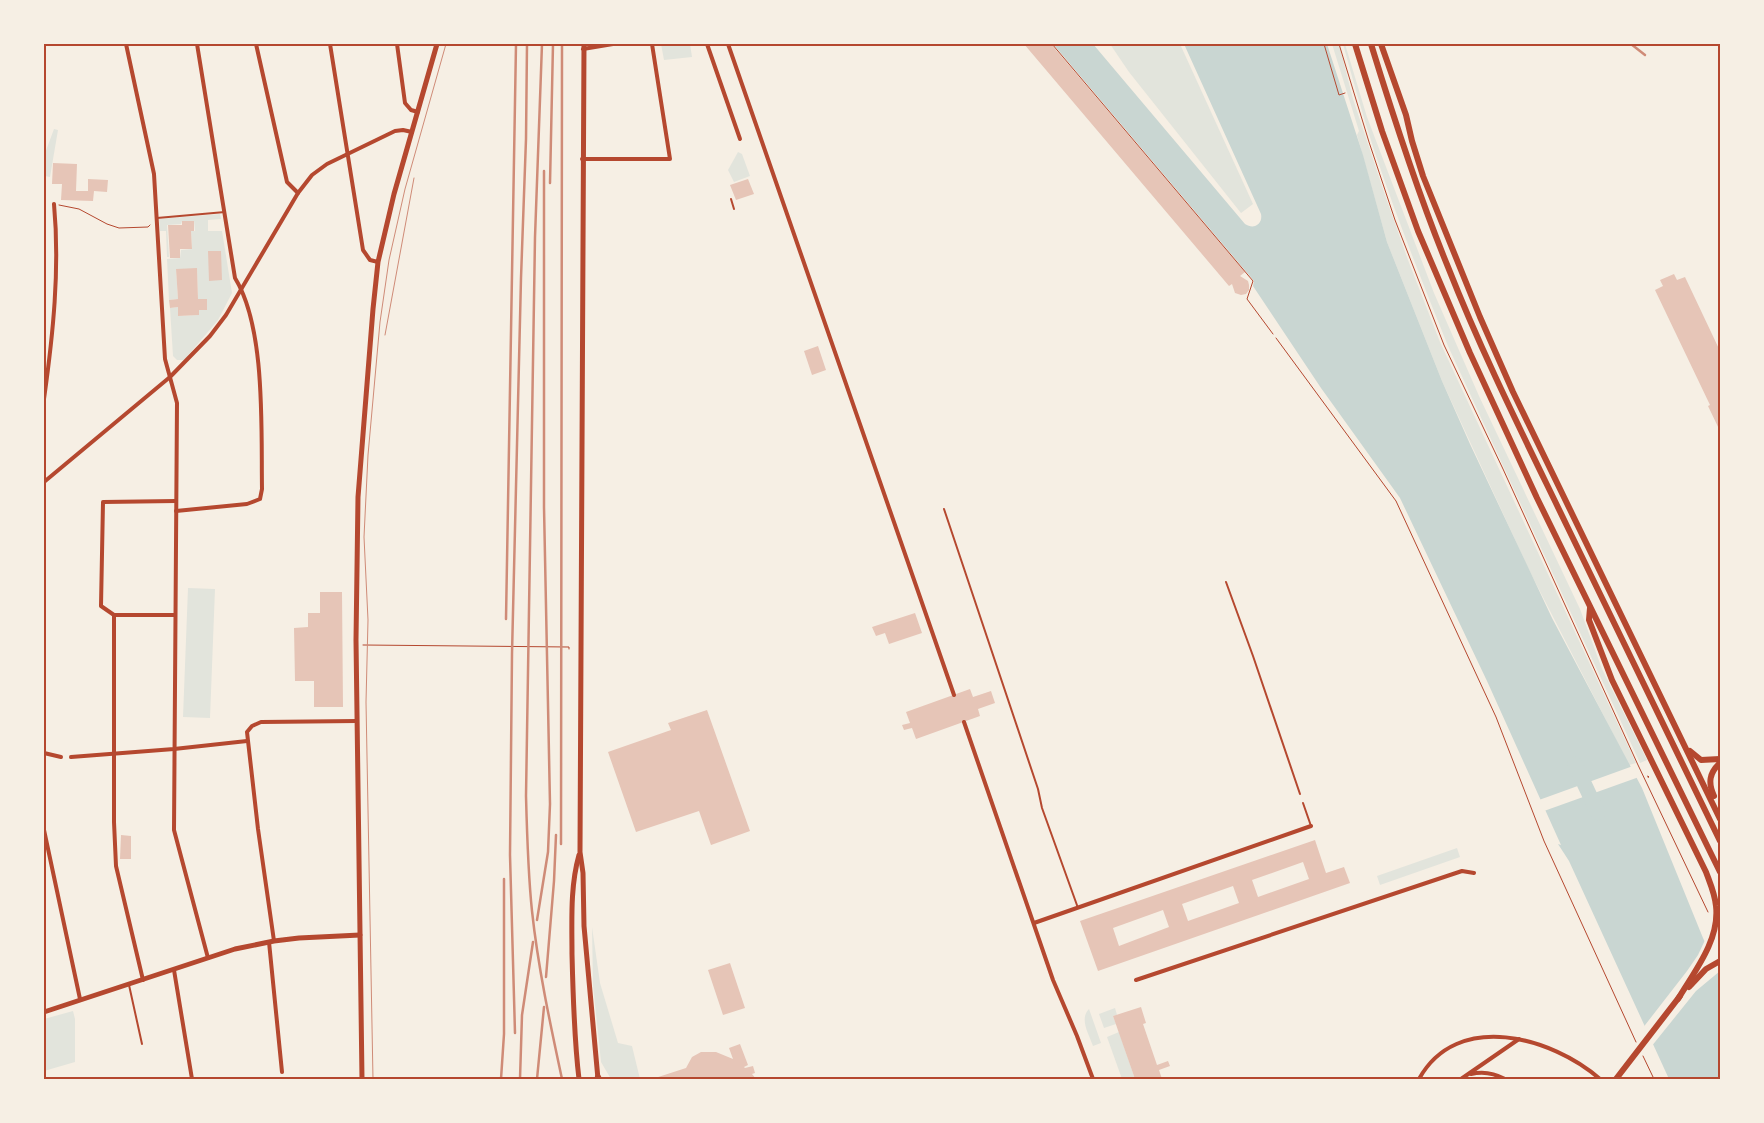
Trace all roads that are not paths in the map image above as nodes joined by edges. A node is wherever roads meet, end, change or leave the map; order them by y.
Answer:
1 (126, 44) edge
2 (197, 44) edge
3 (256, 44) edge
4 (330, 44) edge
5 (397, 44) edge
6 (437, 44) edge
7 (613, 44) edge
8 (652, 44) edge
9 (707, 44) edge
10 (728, 44) edge
11 (1355, 44) edge
12 (1371, 44) edge
13 (1381, 44) edge
14 (583, 46) edge
15 (418, 112) junction
16 (412, 132) junction
17 (740, 139) dead end
18 (348, 153) junction
19 (582, 159) junction
20 (298, 193) junction
21 (731, 199) dead end
22 (54, 204) road end
23 (734, 209) dead end
24 (225, 212) junction
25 (157, 218) junction
26 (378, 262) junction
27 (242, 289) junction
28 (170, 377) junction
29 (44, 399) edge
30 (44, 482) edge
31 (176, 501) junction
32 (944, 509) dead end
33 (176, 511) junction
34 (1226, 582) dead end
35 (1590, 606) junction
36 (114, 615) junction
37 (175, 615) junction
38 (954, 695) dead end
39 (357, 721) junction
40 (964, 722) dead end
41 (247, 741) junction
42 (1684, 746) junction
43 (174, 749) junction
44 (44, 753) edge
45 (114, 753) junction
46 (61, 757) dead end
47 (71, 757) dead end
48 (1720, 759) edge
49 (1720, 763) edge
50 (1300, 794) dead end
51 (1303, 803) dead end
52 (1719, 816) edge
53 (1311, 826) joint
54 (44, 830) edge
55 (44, 836) edge
56 (1720, 841) edge
57 (580, 852) junction
58 (1720, 872) edge
59 (1474, 873) dead end
60 (1078, 908) junction
61 (1034, 923) junction
62 (360, 935) junction
63 (272, 941) junction
64 (208, 958) junction
65 (1720, 961) edge
66 (174, 970) junction
67 (143, 980) junction
68 (1136, 980) dead end
69 (129, 984) junction
70 (80, 999) junction
71 (1678, 999) junction
72 (44, 1012) edge
73 (1518, 1039) junction
74 (142, 1044) dead end
75 (282, 1072) dead end
76 (192, 1079) edge
77 (362, 1079) edge
78 (579, 1079) edge
79 (598, 1079) edge
80 (1093, 1079) edge
81 (1419, 1079) edge
82 (1461, 1079) edge
83 (1505, 1079) edge
84 (1600, 1079) edge
85 (1616, 1079) edge

1 - 25 street
2 - 24 street
3 - 20 street
4 - 18 street
5 - 15 street
6 - 15 main road
7 - 14 street
8 - 19 street
9 - 17 street
10 - 38 street
11 - 35 highway
12 - 56 highway
13 - 42 highway
14 - 19 main road
15 - 16 main road
16 - 18 street
16 - 26 main road
18 - 20 street
18 - 26 street
19 - 57 main road
20 - 27 street
21 - 23 lane
22 - 29 street
24 - 25 lane
24 - 27 street
25 - 28 street
26 - 39 main road
27 - 28 street
27 - 33 street
28 - 30 street
28 - 31 street
31 - 33 street
31 - 36 street
32 - 60 lane
33 - 37 street
34 - 50 lane
35 - 58 highway
35 - 71 highway
36 - 37 street
36 - 45 street
37 - 43 street
39 - 41 street
39 - 62 main road
40 - 61 street
41 - 43 street
41 - 63 street
42 - 48 highway
42 - 52 highway
43 - 45 street
43 - 64 street
44 - 46 street
45 - 47 street
45 - 67 street
49 - 52 highway
51 - 53 lane
53 - 60 street
54 - 55 street
55 - 70 street
57 - 78 main road
57 - 79 main road
59 - 68 street
60 - 61 street
61 - 80 street
62 - 63 main road
62 - 77 main road
63 - 64 main road
63 - 75 street
64 - 66 main road
65 - 71 highway
66 - 67 main road
66 - 76 street
67 - 69 main road
69 - 70 main road
69 - 74 lane
70 - 72 main road
71 - 85 highway
73 - 81 street
73 - 82 street
73 - 84 street
82 - 83 street

